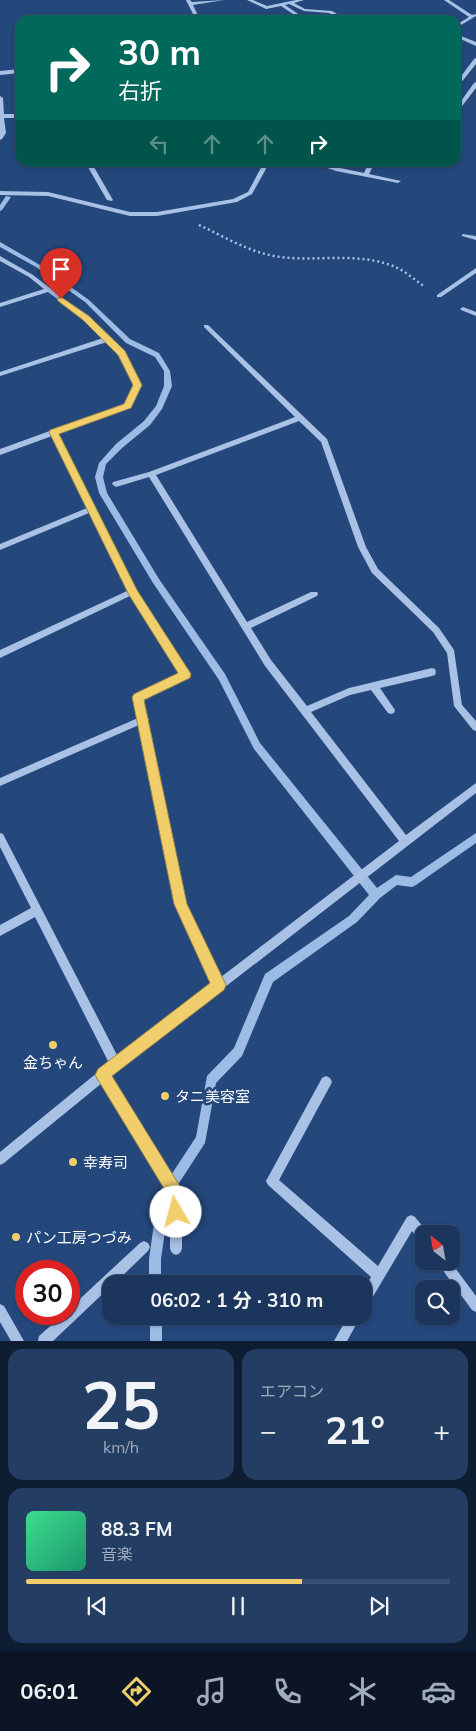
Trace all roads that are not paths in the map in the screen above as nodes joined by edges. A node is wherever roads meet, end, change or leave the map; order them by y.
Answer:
1 (222, 0) edge
2 (249, 0) edge
3 (302, 0) edge
4 (446, 0) edge
5 (188, 2) edge
6 (290, 3) junction
7 (282, 4) junction
8 (195, 15) edge
9 (298, 15) edge
10 (336, 15) edge
11 (474, 16) edge
12 (461, 23) edge
13 (461, 37) edge
14 (476, 44) edge
15 (476, 60) edge
16 (15, 71) edge
17 (0, 73) edge
18 (461, 80) edge
19 (476, 84) edge
20 (0, 98) edge
21 (461, 105) edge
22 (1, 116) junction
23 (15, 116) edge
24 (0, 138) edge
25 (91, 167) edge
26 (264, 167) edge
27 (327, 167) edge
28 (338, 167) edge
29 (370, 167) edge
30 (336, 170) junction
31 (366, 174) junction
32 (398, 181) dead end
33 (0, 193) edge
34 (110, 200) dead end
35 (464, 235) dead end
36 (476, 238) edge
37 (0, 258) edge
38 (476, 270) edge
39 (49, 290) junction
40 (439, 296) road end
41 (0, 305) edge
42 (463, 309) dead end
43 (476, 314) edge
44 (206, 326) dead end
45 (108, 339) junction
46 (0, 374) edge
47 (300, 418) junction
48 (54, 432) junction
49 (0, 452) edge
50 (151, 474) junction
51 (116, 484) dead end
52 (91, 509) junction
53 (0, 547) edge
54 (132, 592) junction
55 (314, 594) dead end
56 (246, 627) junction
57 (0, 654) edge
58 (432, 672) dead end
59 (373, 686) junction
60 (391, 710) dead end
61 (305, 711) junction
62 (144, 719) junction
63 (476, 727) edge
64 (0, 782) edge
65 (476, 787) edge
66 (0, 837) edge
67 (405, 841) junction
68 (37, 910) junction
69 (0, 931) edge
70 (219, 985) junction
71 (116, 1065) junction
72 (103, 1075) junction
73 (326, 1082) dead end
74 (0, 1159) edge
75 (415, 1226) edge
76 (144, 1247) dead end
77 (176, 1249) dead end
78 (449, 1270) edge
79 (379, 1274) junction
80 (372, 1287) edge
81 (476, 1306) edge
82 (0, 1310) edge
83 (350, 1325) edge
84 (18, 1341) edge
85 (44, 1341) edge
86 (340, 1341) edge

1 - 5 street
2 - 7 street
3 - 6 street
4 - 11 street
5 - 8 street
6 - 7 street
6 - 10 street
7 - 9 street
11 - 12 street
13 - 14 street
15 - 18 street
16 - 17 street
19 - 21 street
20 - 22 street
22 - 23 street
22 - 24 street
25 - 34 street
26 - 33 street
27 - 30 street
28 - 30 street
29 - 31 street
30 - 31 street
31 - 32 street
35 - 36 street
37 - 39 street
38 - 40 street
39 - 41 street
39 - 45 street
42 - 43 street
44 - 47 street
45 - 46 street
45 - 48 street
47 - 50 street
47 - 63 street
48 - 49 street
48 - 52 street
50 - 51 street
50 - 56 street
52 - 53 street
52 - 54 street
54 - 57 street
54 - 62 street
55 - 56 street
56 - 61 street
58 - 59 street
59 - 60 street
59 - 61 street
61 - 67 street
62 - 64 street
62 - 70 street
65 - 67 street
66 - 68 street
67 - 70 street
68 - 69 street
68 - 71 street
70 - 71 street
71 - 72 street
72 - 74 street
72 - 77 street
73 - 79 street
75 - 79 street
76 - 85 street
78 - 81 street
79 - 80 street
82 - 84 street
83 - 86 street

